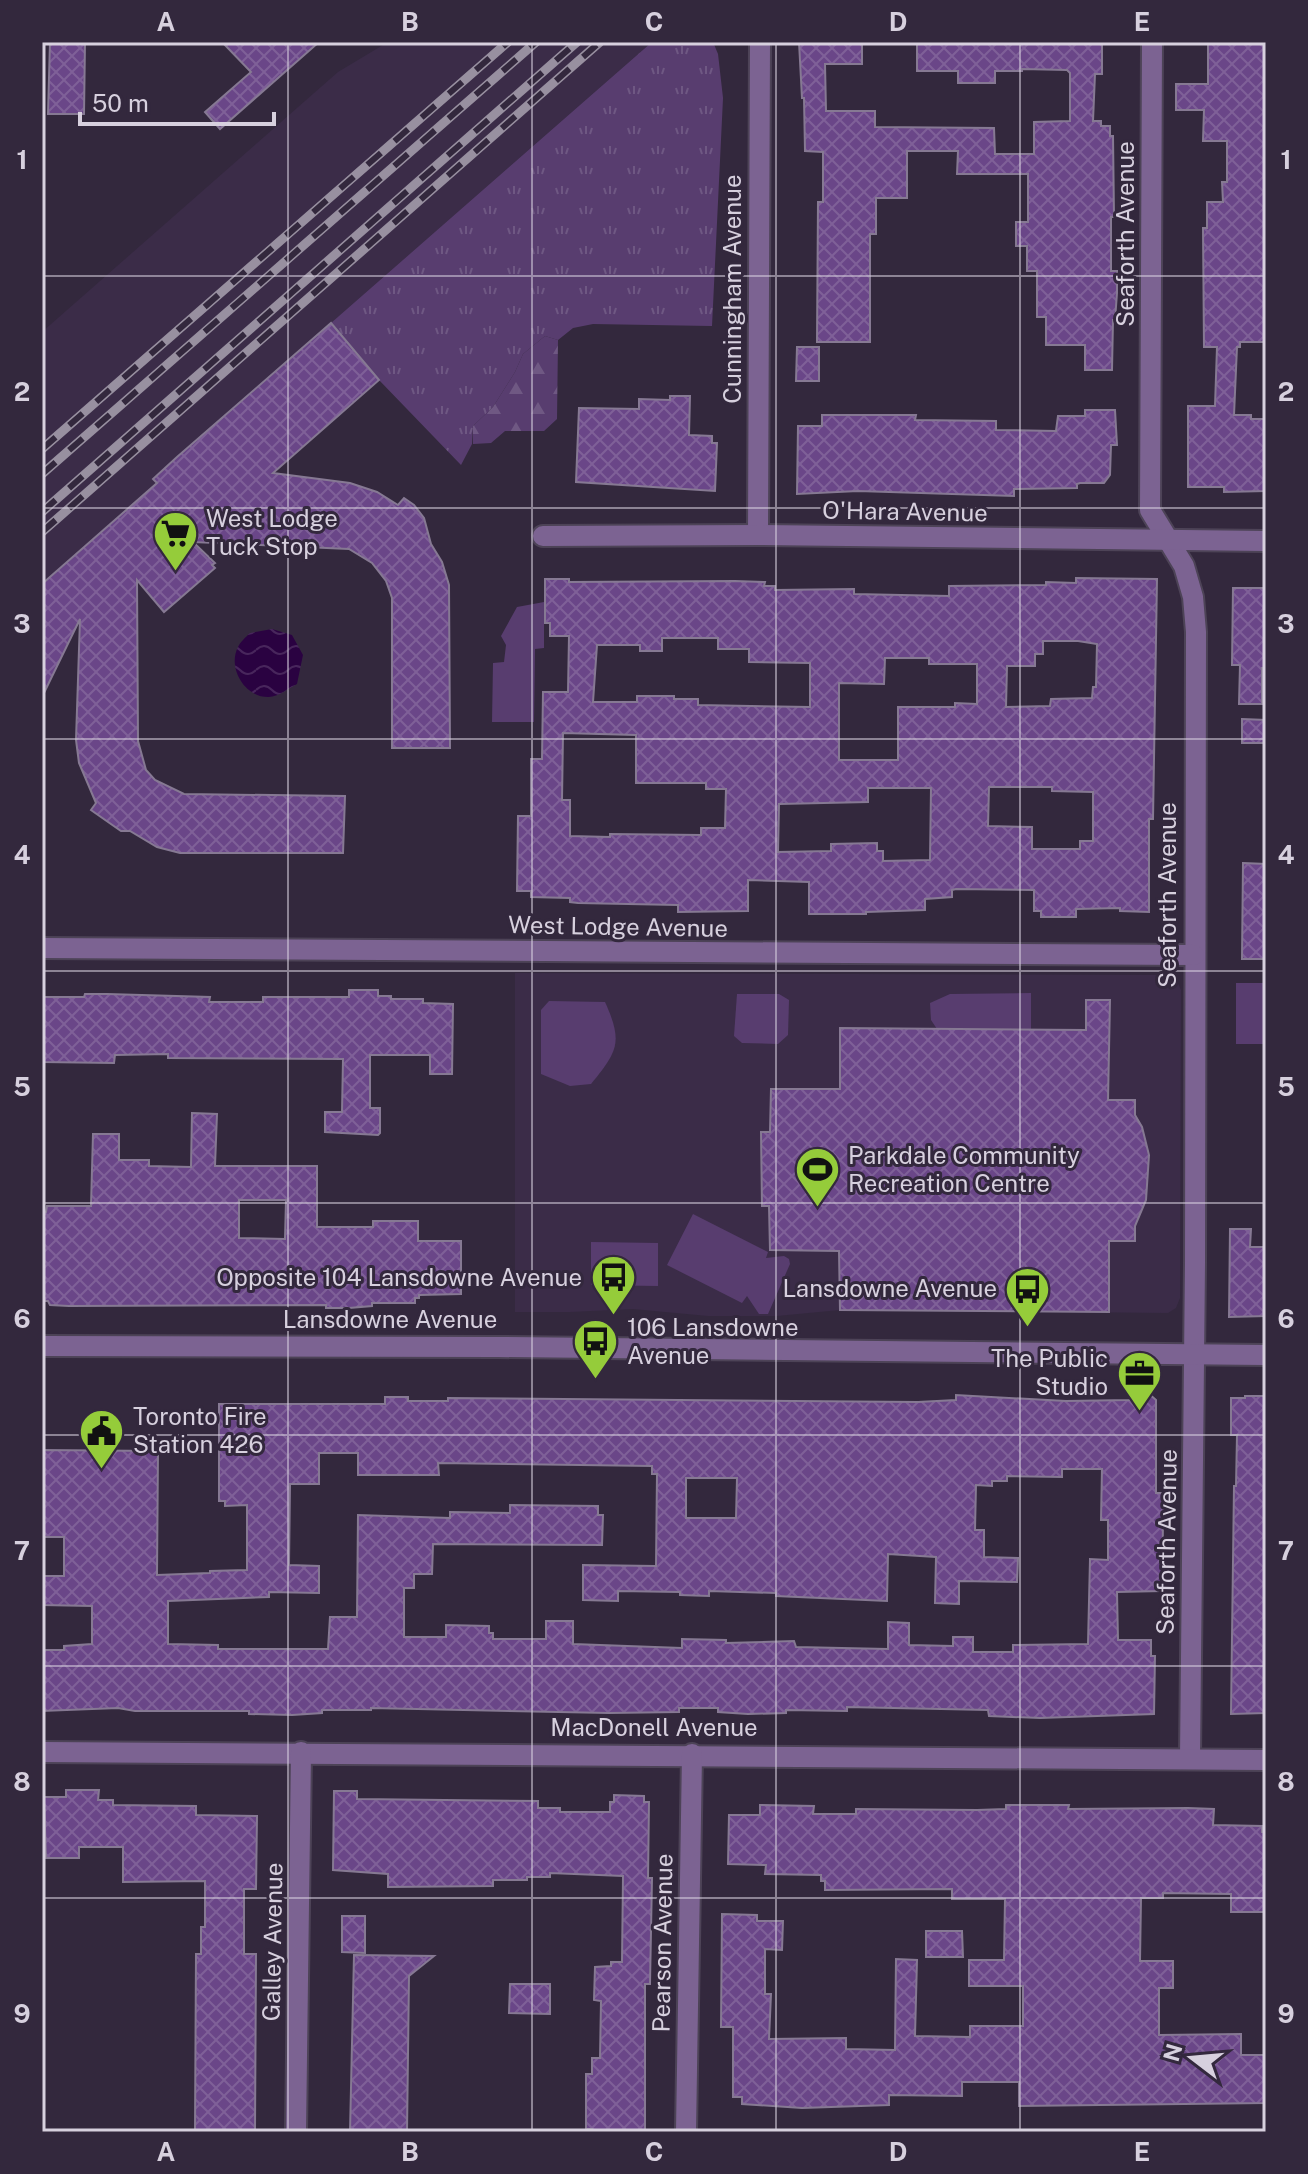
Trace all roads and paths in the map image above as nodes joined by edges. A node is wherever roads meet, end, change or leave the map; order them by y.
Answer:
1 (760, 42) edge
2 (1152, 42) edge
3 (758, 535) junction
4 (543, 536) dead end
5 (1166, 540) junction
6 (1266, 541) edge
7 (42, 948) edge
8 (1194, 955) junction
9 (42, 1346) edge
10 (1194, 1355) junction
11 (1266, 1355) edge
12 (42, 1752) edge
13 (301, 1752) junction
14 (692, 1754) junction
15 (1190, 1758) junction
16 (1266, 1760) edge
17 (296, 2132) edge
18 (686, 2132) edge

1 - 3 street, Cunningham Avenue
2 - 5 street, Seaforth Avenue
3 - 4 street, O'Hara Avenue
3 - 5 street, O'Hara Avenue
5 - 6 street, O'Hara Avenue
5 - 8 street, Seaforth Avenue
7 - 8 street, West Lodge Avenue
8 - 10 street, Seaforth Avenue
9 - 10 street, Lansdowne Avenue
10 - 11 street, Lansdowne Avenue
10 - 15 street, Seaforth Avenue
12 - 13 street, MacDonell Avenue
13 - 14 street, MacDonell Avenue
13 - 17 street, Galley Avenue
14 - 15 street, MacDonell Avenue
14 - 18 street, Pearson Avenue
15 - 16 street, MacDonell Avenue

